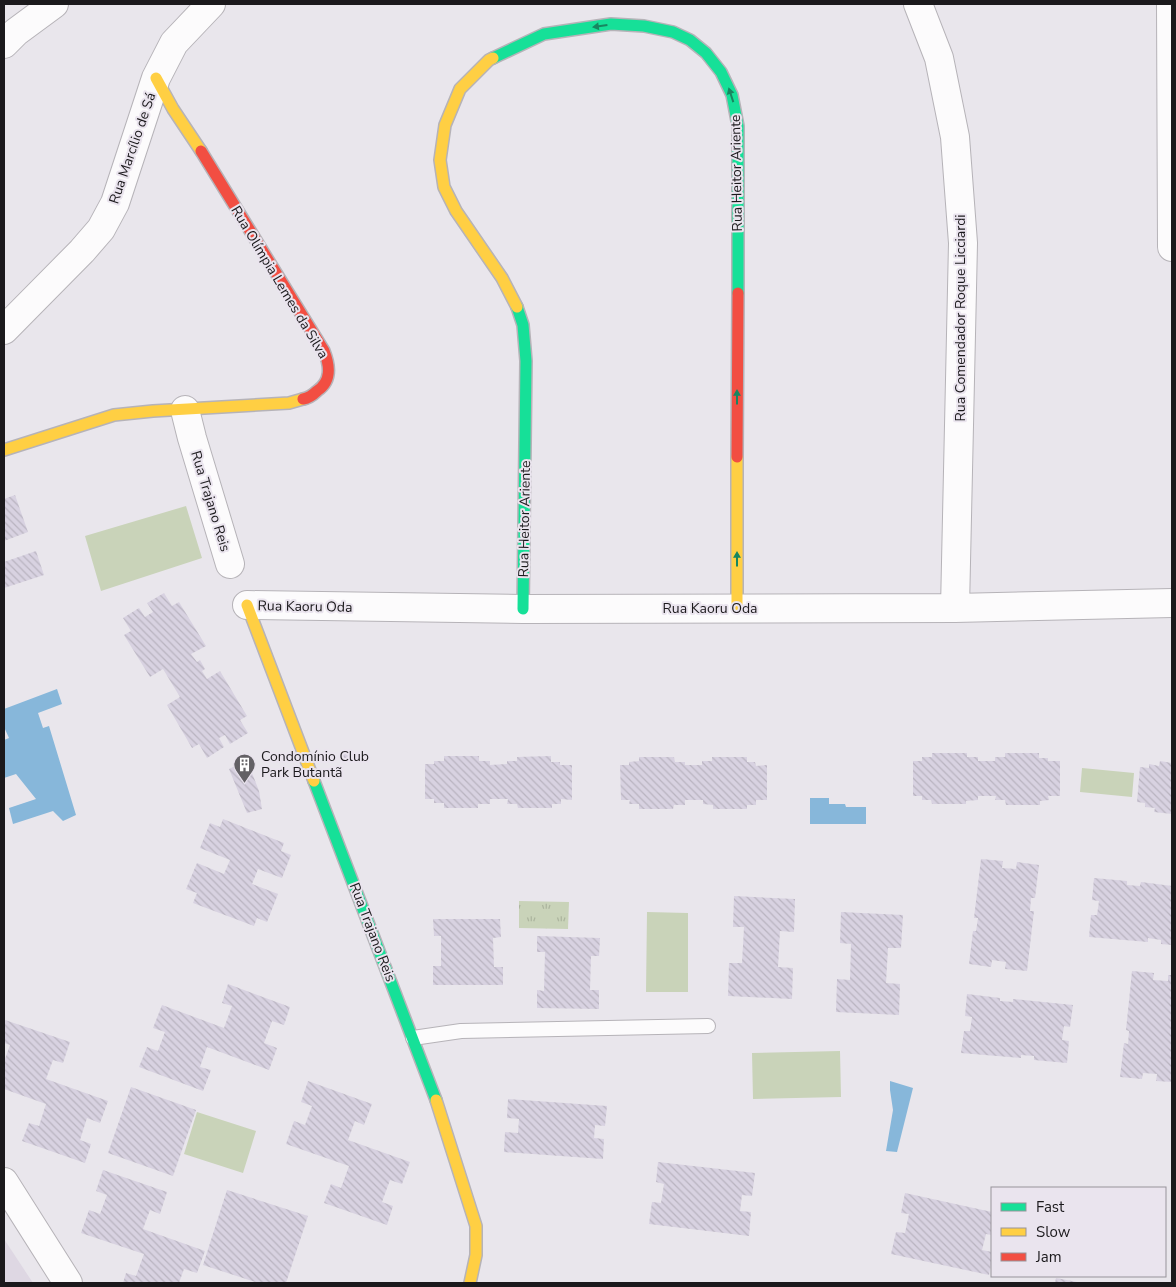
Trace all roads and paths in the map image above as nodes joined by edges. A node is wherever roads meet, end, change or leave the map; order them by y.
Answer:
1 (54, 4) edge
2 (211, 4) edge
3 (918, 4) edge
4 (1171, 4) edge
5 (4, 44) edge
6 (156, 78) junction
7 (1172, 247) edge
8 (4, 330) edge
9 (185, 410) junction
10 (4, 450) edge
11 (230, 564) dead end
12 (1172, 603) edge
13 (247, 605) joint
14 (737, 608) junction
15 (955, 608) junction
16 (523, 609) junction
17 (708, 1026) dead end
18 (413, 1038) junction
19 (4, 1182) edge
20 (68, 1283) edge
21 (470, 1283) edge

1 - 5 street
2 - 6 street, Rua Marcílio de Sá
3 - 15 street, Rua Comendador Roque Licciardi
4 - 7 street
6 - 8 street, Rua Marcílio de Sá
6 - 9 street, Rua Olímpia Lemes da Silva
9 - 10 street, Rua Olímpia Lemes da Silva
9 - 11 street, Rua Trajano Reis
12 - 15 street, Rua Kaoru Oda
13 - 16 street, Rua Kaoru Oda
13 - 18 street, Rua Trajano Reis
14 - 15 street, Rua Kaoru Oda
14 - 16 street, Rua Kaoru Oda
14 -> 16 street, Rua Heitor Ariente
17 - 18 lane
18 - 21 street, Rua Trajano Reis
19 - 20 street

